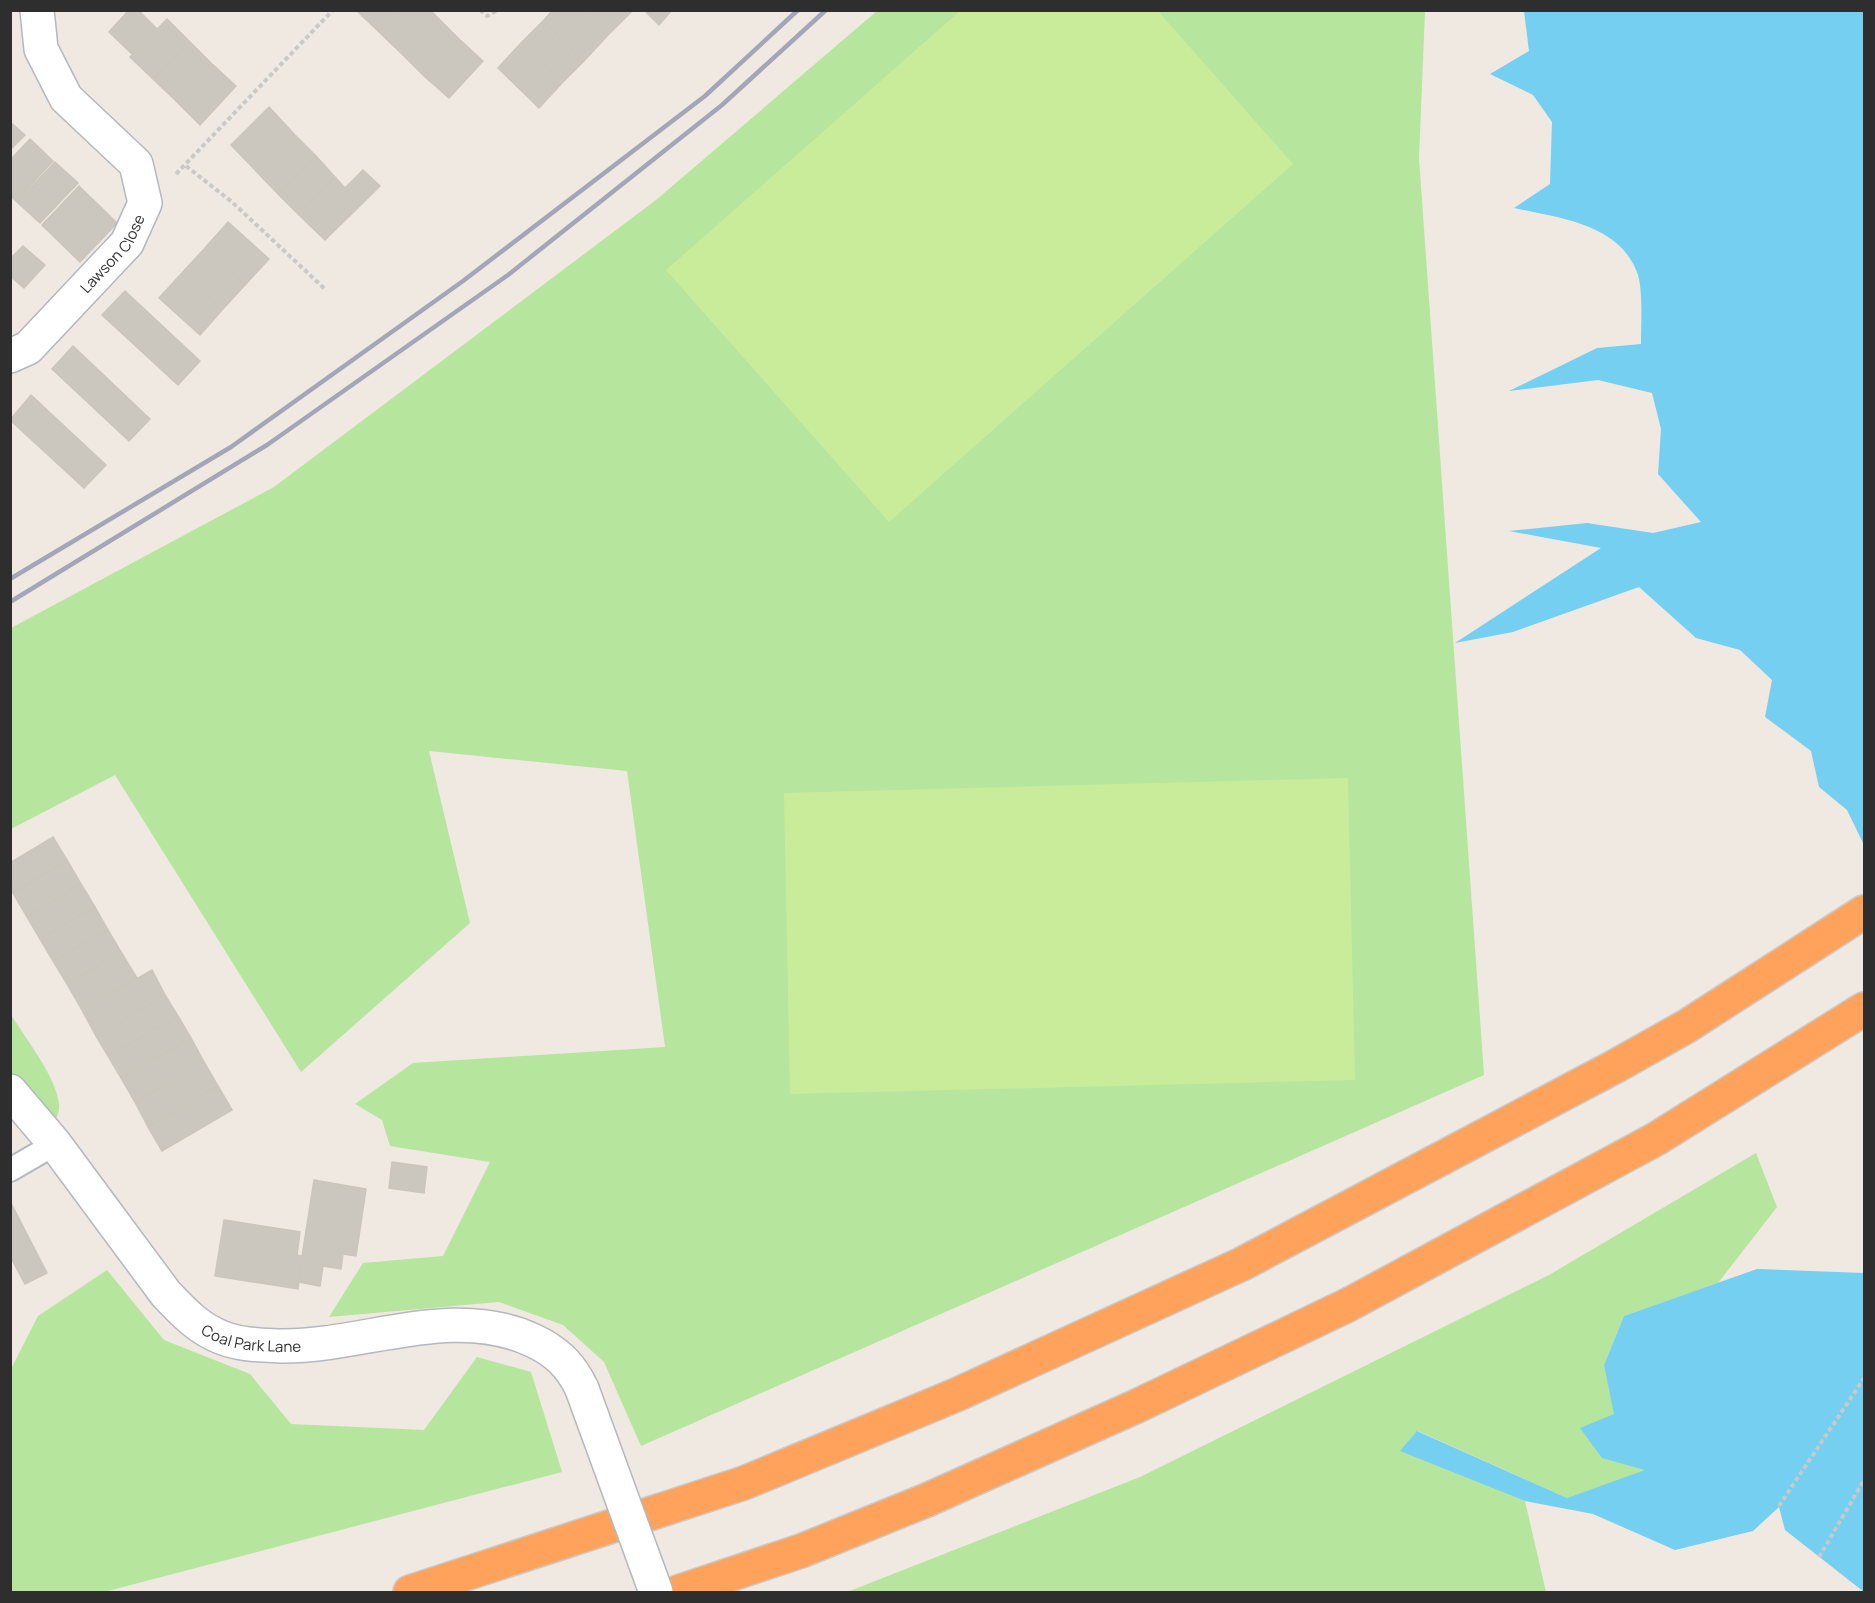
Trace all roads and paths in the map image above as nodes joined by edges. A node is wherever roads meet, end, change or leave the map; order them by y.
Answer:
1 (37, 10) edge
2 (333, 10) edge
3 (480, 10) edge
4 (498, 10) edge
5 (186, 166) junction
6 (145, 203) junction
7 (326, 290) dead end
8 (10, 357) edge
9 (1864, 912) edge
10 (1864, 1009) edge
11 (10, 1091) edge
12 (55, 1144) junction
13 (10, 1170) edge
14 (1864, 1378) edge
15 (1864, 1480) edge
16 (1779, 1506) dead end
17 (1819, 1557) dead end
18 (410, 1593) edge
19 (656, 1593) edge
20 (678, 1593) edge

1 - 6 street, Lawson Close
2 - 5 path
3 - 4 path
5 - 6 path
5 - 7 path
6 - 8 street, Lawson Close
9 - 18 highway
10 - 20 highway
11 - 12 street, Coal Park Lane
12 - 13 lane
12 - 19 street, Coal Park Lane, bridge
14 - 16 path
15 - 17 path

